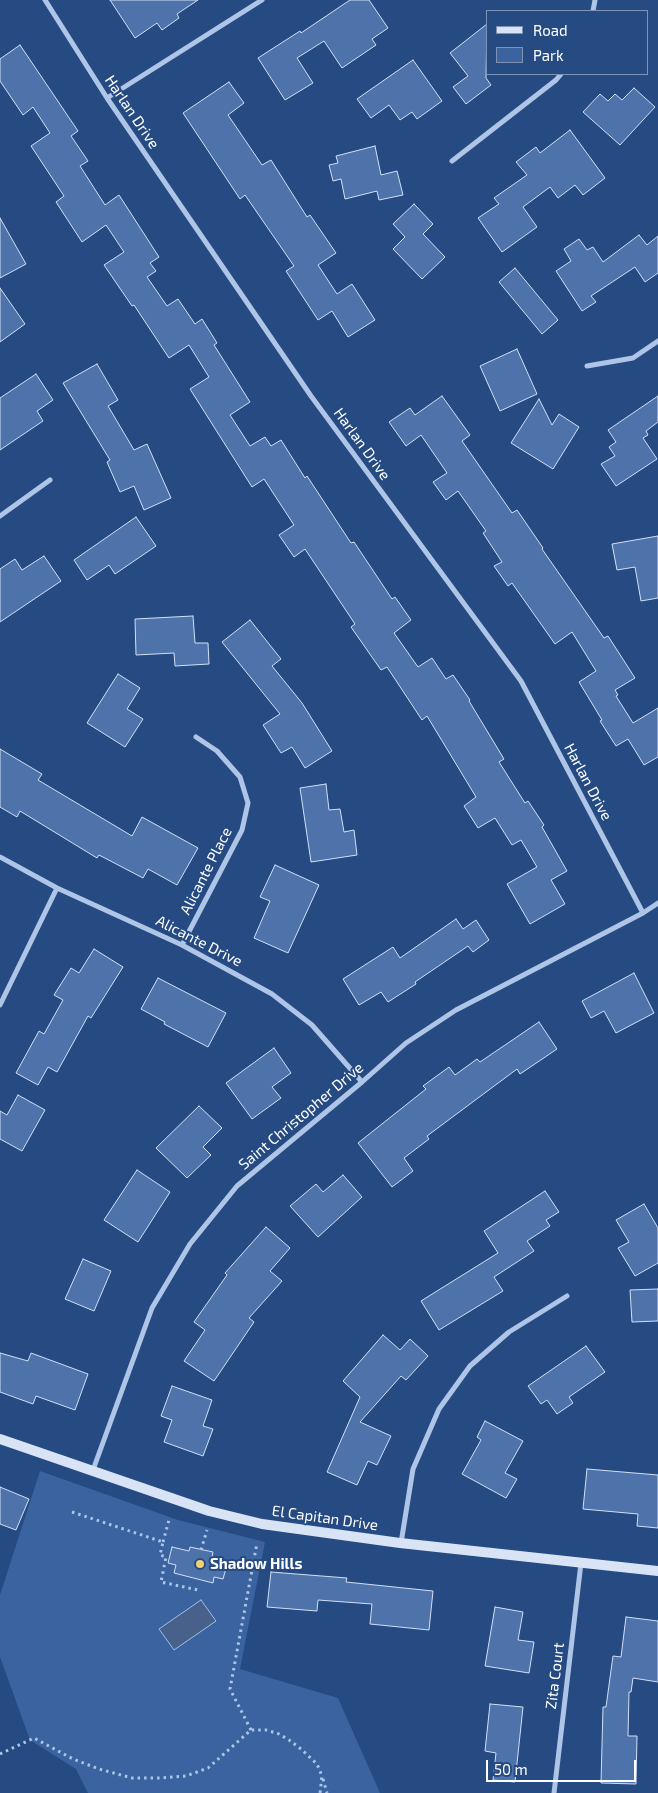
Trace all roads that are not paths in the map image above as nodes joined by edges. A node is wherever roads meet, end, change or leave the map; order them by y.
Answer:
1 (45, 0) edge
2 (262, 0) edge
3 (560, 75) edge
4 (107, 98) junction
5 (452, 161) dead end
6 (658, 341) edge
7 (586, 366) dead end
8 (50, 480) dead end
9 (0, 516) edge
10 (196, 737) dead end
11 (0, 857) edge
12 (57, 888) junction
13 (658, 903) edge
14 (643, 913) junction
15 (182, 945) junction
16 (0, 1005) edge
17 (362, 1082) junction
18 (567, 1296) dead end
19 (0, 1440) edge
20 (93, 1470) junction
21 (400, 1543) junction
22 (581, 1563) junction
23 (658, 1571) edge
24 (554, 1793) edge

1 - 4 street, Harlan Drive
2 - 4 street
3 - 5 street
4 - 14 street, Harlan Drive
6 - 7 street
8 - 9 street
10 - 15 street, Alicante Place
11 - 12 street, Alicante Drive
12 - 15 street, Alicante Drive
12 - 16 street
13 - 14 street, Saint Christopher Drive
14 - 17 street, Saint Christopher Drive
15 - 17 street, Alicante Drive
17 - 20 street, Saint Christopher Drive
18 - 21 street
19 - 20 street, El Capitan Drive
20 - 21 street, El Capitan Drive
21 - 22 street, El Capitan Drive
22 - 23 street, El Capitan Drive
22 - 24 street, Zita Court

